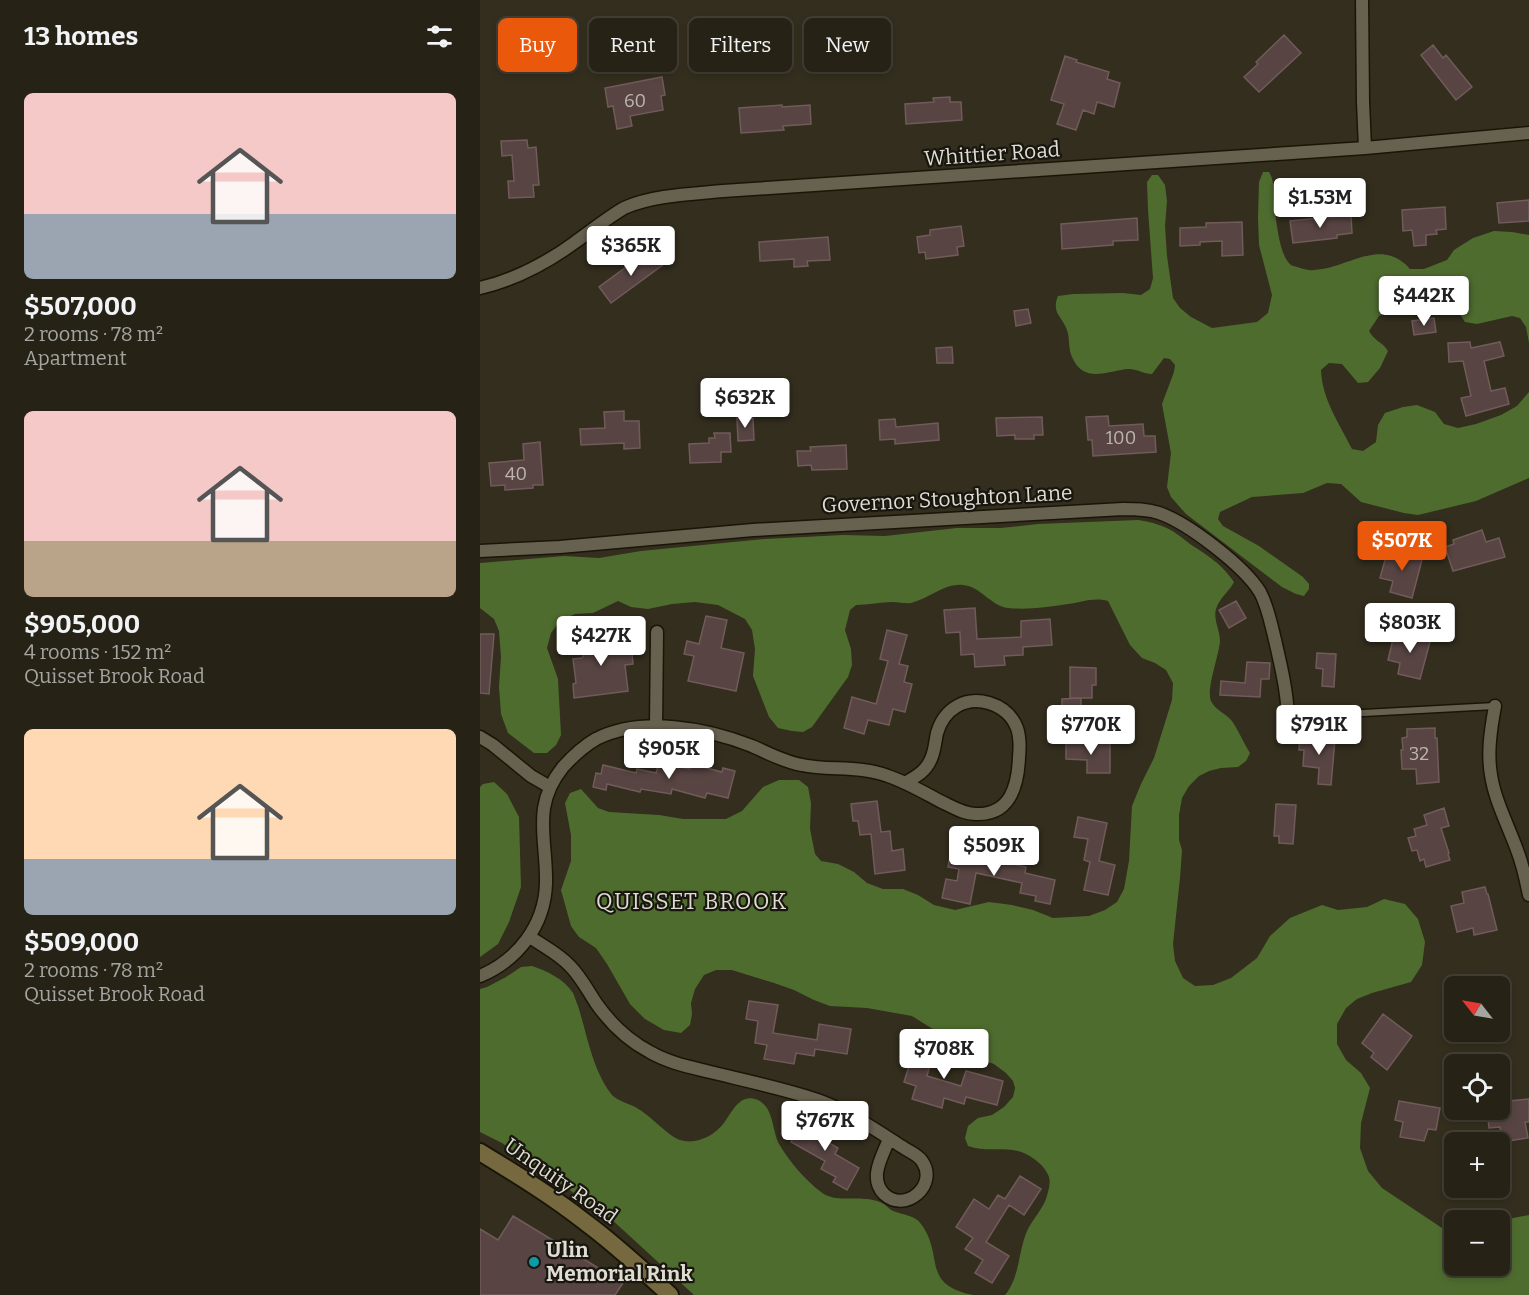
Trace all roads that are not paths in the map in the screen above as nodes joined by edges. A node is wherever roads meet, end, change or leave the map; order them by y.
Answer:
1 (1362, 0) edge
2 (1529, 133) edge
3 (1365, 148) junction
4 (480, 288) edge
5 (480, 551) edge
6 (657, 632) dead end
7 (1495, 705) joint
8 (1288, 717) joint
9 (656, 727) junction
10 (480, 737) edge
11 (905, 783) junction
12 (550, 787) junction
13 (1529, 895) edge
14 (530, 937) junction
15 (480, 976) edge
16 (889, 1138) junction
17 (480, 1152) edge
18 (670, 1295) edge

1 - 3 street
2 - 3 street, Whittier Road
3 - 4 street, Whittier Road
5 - 8 street, Governor Stoughton Lane
6 - 9 street
7 - 8 lane
7 - 13 street
9 - 11 street
9 - 12 street
10 - 12 street
11 - 11 street
12 - 14 street
14 - 15 street
14 - 16 street
16 - 16 street
17 - 18 main road, Unquity Road

